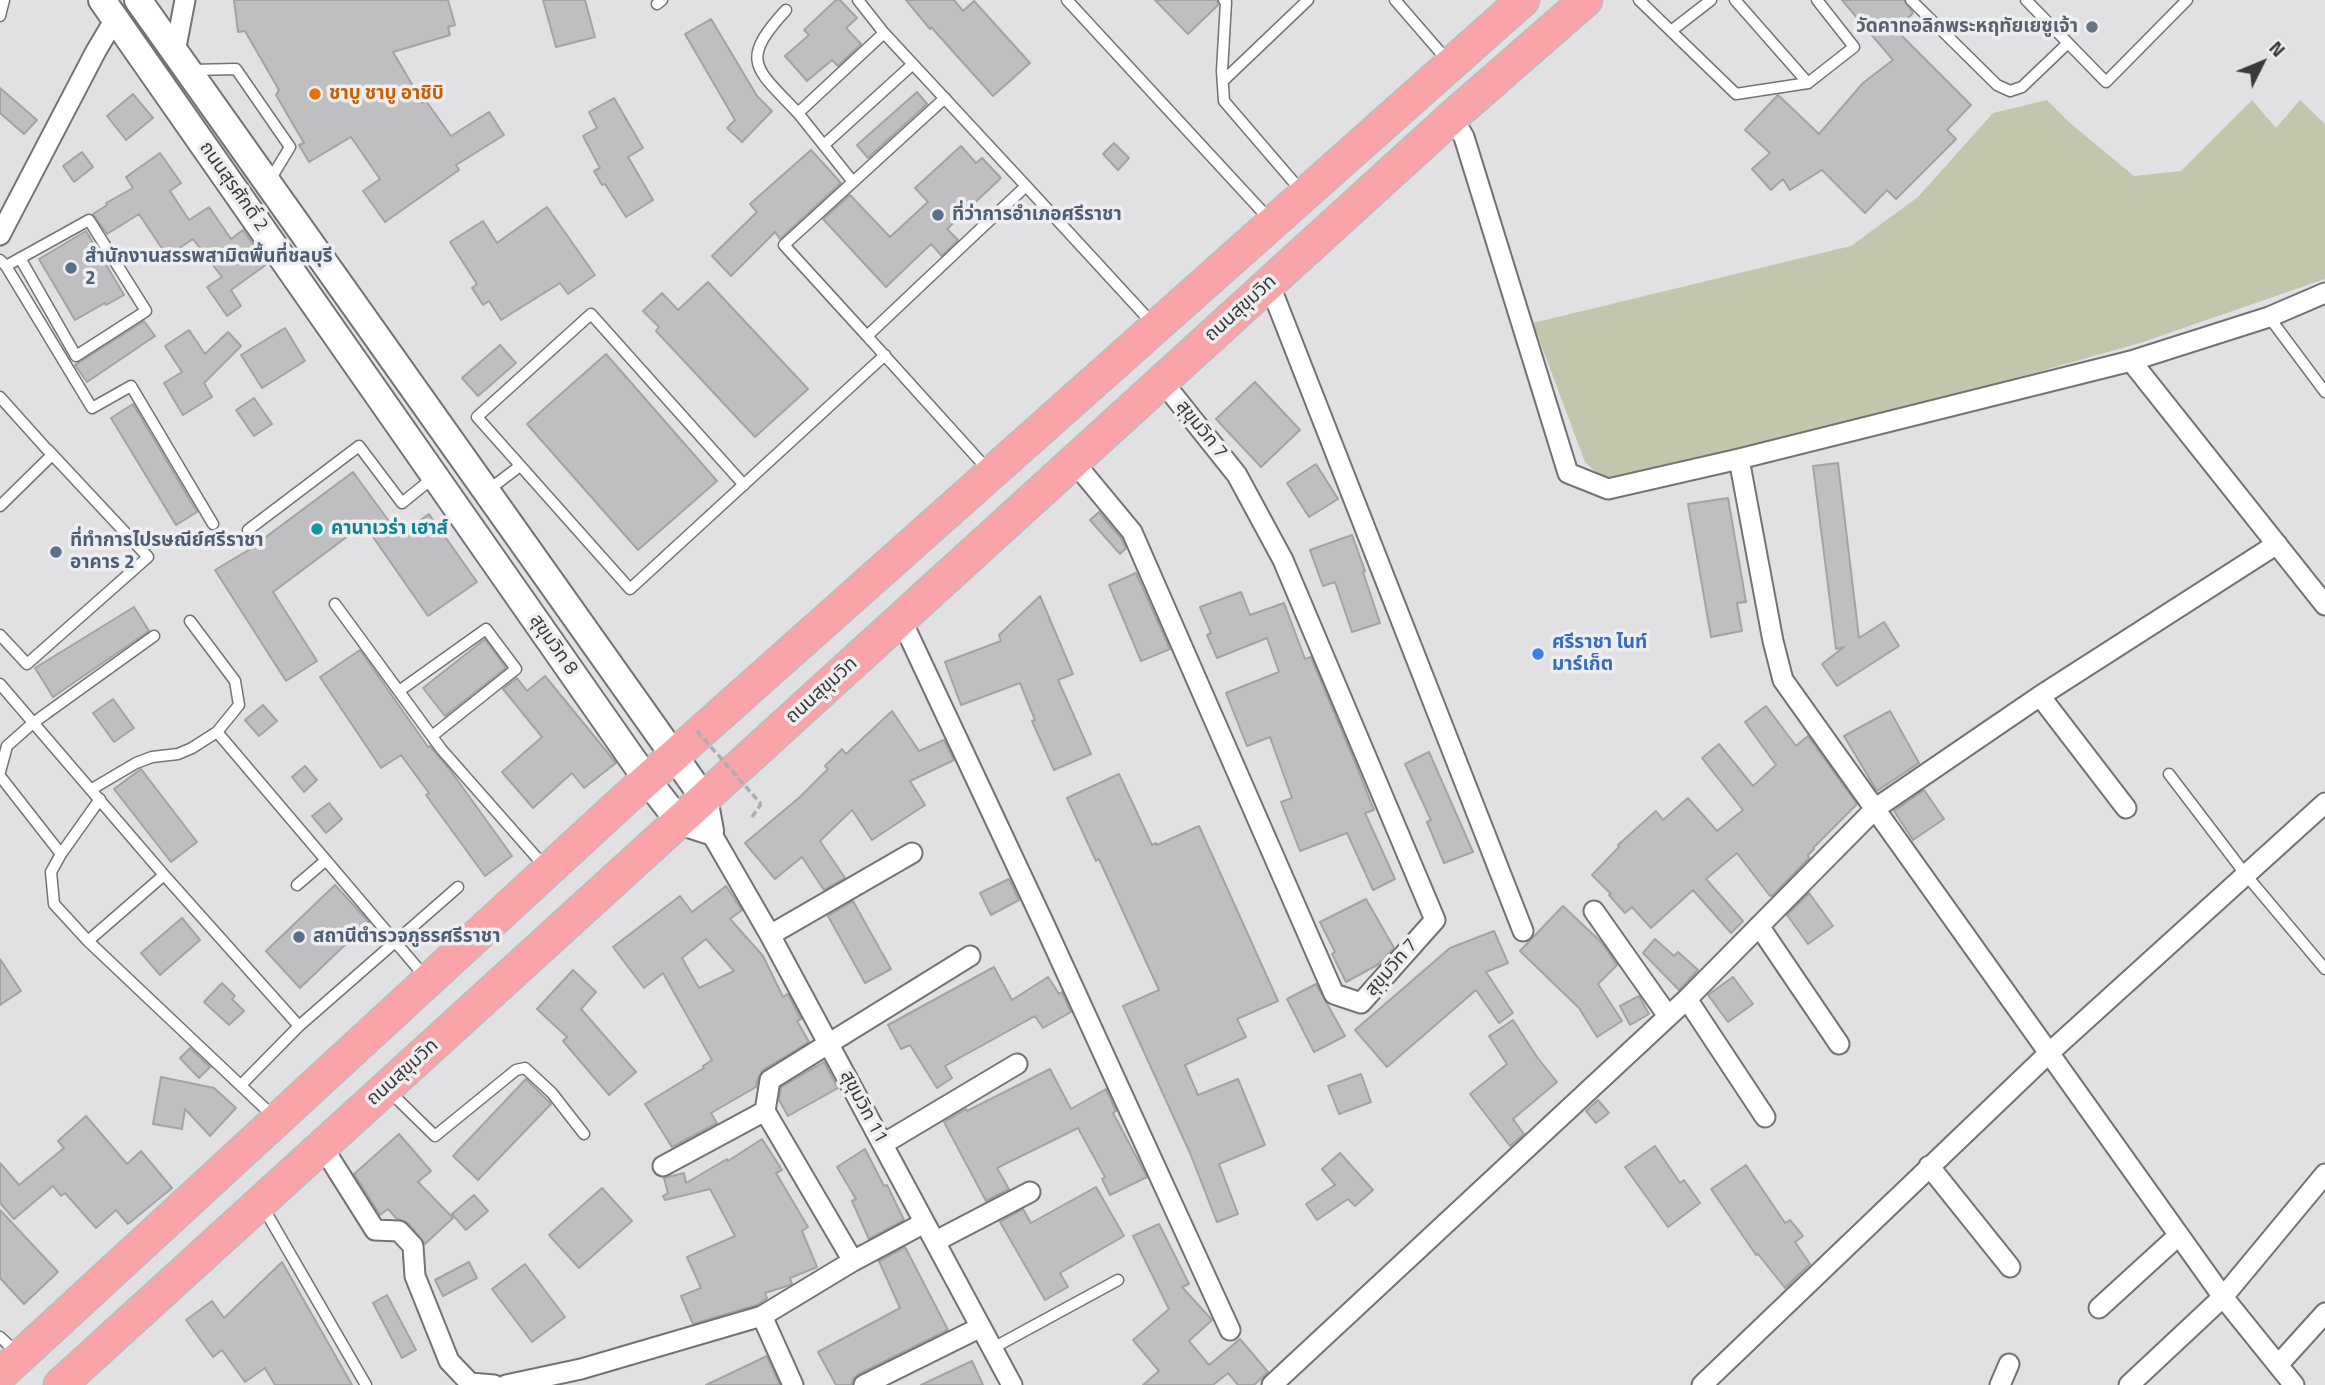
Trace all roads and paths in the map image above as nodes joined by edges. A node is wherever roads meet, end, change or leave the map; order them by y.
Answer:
1 (4, 0) edge
2 (185, 0) edge
3 (859, 0) edge
4 (1067, 0) edge
5 (1224, 0) edge
6 (1308, 0) edge
7 (1395, 0) edge
8 (1523, 0) edge
9 (1586, 0) edge
10 (1639, 0) edge
11 (1712, 0) edge
12 (1735, 0) edge
13 (1817, 0) edge
14 (1911, 0) edge
15 (2026, 0) edge
16 (2187, 0) edge
17 (139, 1) edge
18 (109, 9) edge
19 (786, 10) dead end
20 (0, 16) edge
21 (1671, 31) junction
22 (884, 33) junction
23 (2068, 43) junction
24 (181, 61) junction
25 (913, 64) junction
26 (1452, 64) junction
27 (1223, 81) junction
28 (1808, 83) junction
29 (945, 98) junction
30 (798, 113) junction
31 (1452, 117) junction
32 (825, 144) junction
33 (269, 182) junction
34 (853, 182) junction
35 (1026, 186) junction
36 (1305, 195) junction
37 (1274, 224) junction
38 (0, 235) edge
39 (20, 258) junction
40 (3, 263) edge
41 (326, 266) junction
42 (1269, 283) junction
43 (301, 284) junction
44 (2325, 293) edge
45 (2269, 317) junction
46 (1155, 327) junction
47 (867, 335) junction
48 (885, 355) junction
49 (2132, 361) junction
50 (1162, 381) junction
51 (2325, 391) edge
52 (0, 397) edge
53 (48, 450) junction
54 (1739, 459) junction
55 (1073, 462) junction
56 (520, 466) junction
57 (991, 473) junction
58 (435, 477) junction
59 (744, 485) junction
60 (486, 492) junction
61 (0, 506) edge
62 (460, 511) junction
63 (213, 524) dead end
64 (248, 530) dead end
65 (2277, 544) junction
66 (335, 604) dead end
67 (2325, 605) edge
68 (901, 619) junction
69 (190, 621) dead end
70 (0, 635) edge
71 (154, 636) dead end
72 (0, 684) edge
73 (399, 691) junction
74 (2040, 696) junction
75 (33, 723) junction
76 (217, 732) junction
77 (697, 732) dead end
78 (432, 736) junction
79 (674, 756) junction
80 (0, 774) edge
81 (2169, 774) dead end
82 (647, 780) junction
83 (92, 789) junction
84 (704, 798) junction
85 (100, 799) junction
86 (2325, 803) edge
87 (1876, 808) junction
88 (2126, 808) dead end
89 (752, 817) dead end
90 (679, 821) junction
91 (710, 831) junction
92 (912, 853) dead end
93 (61, 854) junction
94 (326, 861) junction
95 (548, 870) junction
96 (164, 875) junction
97 (2246, 875) junction
98 (297, 886) dead end
99 (458, 887) dead end
100 (1594, 911) dead end
101 (1759, 926) junction
102 (1523, 931) dead end
103 (770, 935) junction
104 (88, 941) junction
105 (394, 943) junction
106 (970, 956) dead end
107 (2325, 969) edge
108 (429, 981) junction
109 (1687, 999) junction
110 (1668, 1016) junction
111 (299, 1026) junction
112 (828, 1044) junction
113 (1839, 1044) dead end
114 (2049, 1054) junction
115 (1017, 1064) dead end
116 (241, 1085) junction
117 (386, 1088) junction
118 (765, 1111) junction
119 (1765, 1117) dead end
120 (277, 1119) junction
121 (584, 1134) dead end
122 (883, 1144) junction
123 (322, 1146) junction
124 (663, 1166) dead end
125 (1929, 1166) junction
126 (2325, 1174) edge
127 (1030, 1192) dead end
128 (261, 1202) junction
129 (924, 1223) junction
130 (2179, 1236) junction
131 (936, 1241) junction
132 (853, 1261) junction
133 (2010, 1267) dead end
134 (1118, 1280) dead end
135 (2223, 1297) junction
136 (2099, 1308) dead end
137 (2325, 1313) edge
138 (762, 1317) junction
139 (981, 1327) junction
140 (1230, 1330) dead end
141 (993, 1348) junction
142 (7, 1356) edge
143 (2009, 1364) dead end
144 (2287, 1379) edge
145 (67, 1382) edge
146 (366, 1385) edge
147 (494, 1385) edge
148 (506, 1385) edge
149 (793, 1385) edge
150 (864, 1385) edge
151 (1012, 1385) edge
152 (1272, 1385) edge
153 (1702, 1385) edge
154 (2000, 1385) edge
155 (2129, 1385) edge

1 - 20 lane
2 - 24 street
3 - 22 lane
4 - 37 lane
5 - 27 lane
6 - 27 lane
7 - 26 lane
8 - 26 highway
9 - 31 highway, ถนนสุขุมวิท
10 - 21 lane
11 - 21 lane
12 - 28 lane
13 - 28 lane
14 - 23 lane
15 - 23 lane
16 - 23 lane
17 - 18 main road
17 - 24 main road, ถนนสุรศักดิ์ 2
18 - 38 street
18 - 43 main road, ถนนสุรศักดิ์ 2
19 - 30 lane
21 - 28 lane
22 - 25 lane
22 - 30 lane
24 - 33 main road, ถนนสุรศักดิ์ 2
24 - 33 lane
25 - 29 lane
25 - 32 lane
26 - 36 highway
27 - 36 lane
29 - 34 lane
29 - 35 lane
30 - 32 lane
31 - 42 highway, ถนนสุขุมวิท
31 - 54 street
32 - 34 lane
33 - 41 main road, ถนนสุรศักดิ์ 2
34 - 47 lane
35 - 46 lane
35 - 47 lane
36 - 37 highway
37 - 46 highway
39 - 39 lane
39 - 40 lane
40 - 63 lane
41 - 43 main road
41 - 60 main road, ถนนสุรศักดิ์ 2
42 - 50 highway, ถนนสุขุมวิท
42 - 102 street
43 - 58 main road, ถนนสุรศักดิ์ 2
44 - 45 street
45 - 49 street
45 - 51 lane
46 - 57 highway
47 - 48 lane
48 - 57 lane
48 - 59 lane
49 - 54 street
49 - 65 street
50 - 55 highway, ถนนสุขุมวิท
50 - 55 street, สุขุมวิท 7
52 - 53 lane
53 - 61 lane
53 - 70 lane
54 - 87 street
55 - 68 highway, ถนนสุขุมวิท
56 - 59 lane
56 - 59 lane
56 - 60 lane
57 - 79 highway
58 - 62 main road, ถนนสุรศักดิ์ 2
58 - 64 lane
60 - 62 main road
60 - 79 main road, สุขุมวิท 8
62 - 82 main road, สุขุมวิท 8
65 - 67 street
65 - 74 street
66 - 73 lane
68 - 84 highway, ถนนสุขุมวิท
68 - 140 street
69 - 76 lane
71 - 75 lane
72 - 75 lane
73 - 78 lane
73 - 78 lane
74 - 87 street
74 - 88 street
75 - 80 lane
75 - 83 lane
76 - 83 lane
76 - 94 lane
77 - 89 path, bridge
78 - 95 lane
79 - 82 highway
79 - 84 main road, สุขุมวิท 11
80 - 93 lane
81 - 97 lane
82 - 90 main road
82 - 95 highway
83 - 85 lane
84 - 90 highway, ถนนสุขุมวิท
84 - 91 main road, สุขุมวิท 11
85 - 93 lane
85 - 96 lane
86 - 97 street
87 - 101 street
87 - 114 street
90 - 91 main road
90 - 117 highway, ถนนสุขุมวิท
91 - 103 street, สุขุมวิท 11
92 - 103 street
93 - 104 lane
94 - 98 lane
94 - 105 lane
95 - 108 highway
96 - 104 lane
96 - 111 lane
97 - 107 lane
97 - 114 street
99 - 105 lane
100 - 110 street
101 - 109 street
101 - 113 street
103 - 112 street, สุขุมวิท 11
104 - 116 lane
105 - 108 lane
105 - 111 lane
106 - 112 street
108 - 120 highway
109 - 110 street
109 - 119 street
110 - 152 street
111 - 116 lane
112 - 118 street
112 - 122 street, สุขุมวิท 11
114 - 125 street
114 - 130 street
115 - 122 street
116 - 120 lane
117 - 121 lane
117 - 123 highway, ถนนสุขุมวิท
118 - 124 street
118 - 132 street
120 - 142 highway
122 - 129 street, สุขุมวิท 11
123 - 128 highway, ถนนสุขุมวิท
123 - 147 street
125 - 133 street
125 - 153 street
126 - 135 street
127 - 131 street
128 - 145 highway, ถนนสุขุมวิท
128 - 146 lane
129 - 131 street, สุขุมวิท 11
129 - 132 street
130 - 135 street
130 - 136 street
131 - 139 street, สุขุมวิท 11
132 - 138 street
134 - 141 lane
135 - 144 street
135 - 155 street
137 - 144 street
138 - 148 street
138 - 149 street
139 - 141 street, สุขุมวิท 11
139 - 150 street
141 - 151 street, สุขุมวิท 11
143 - 154 street

